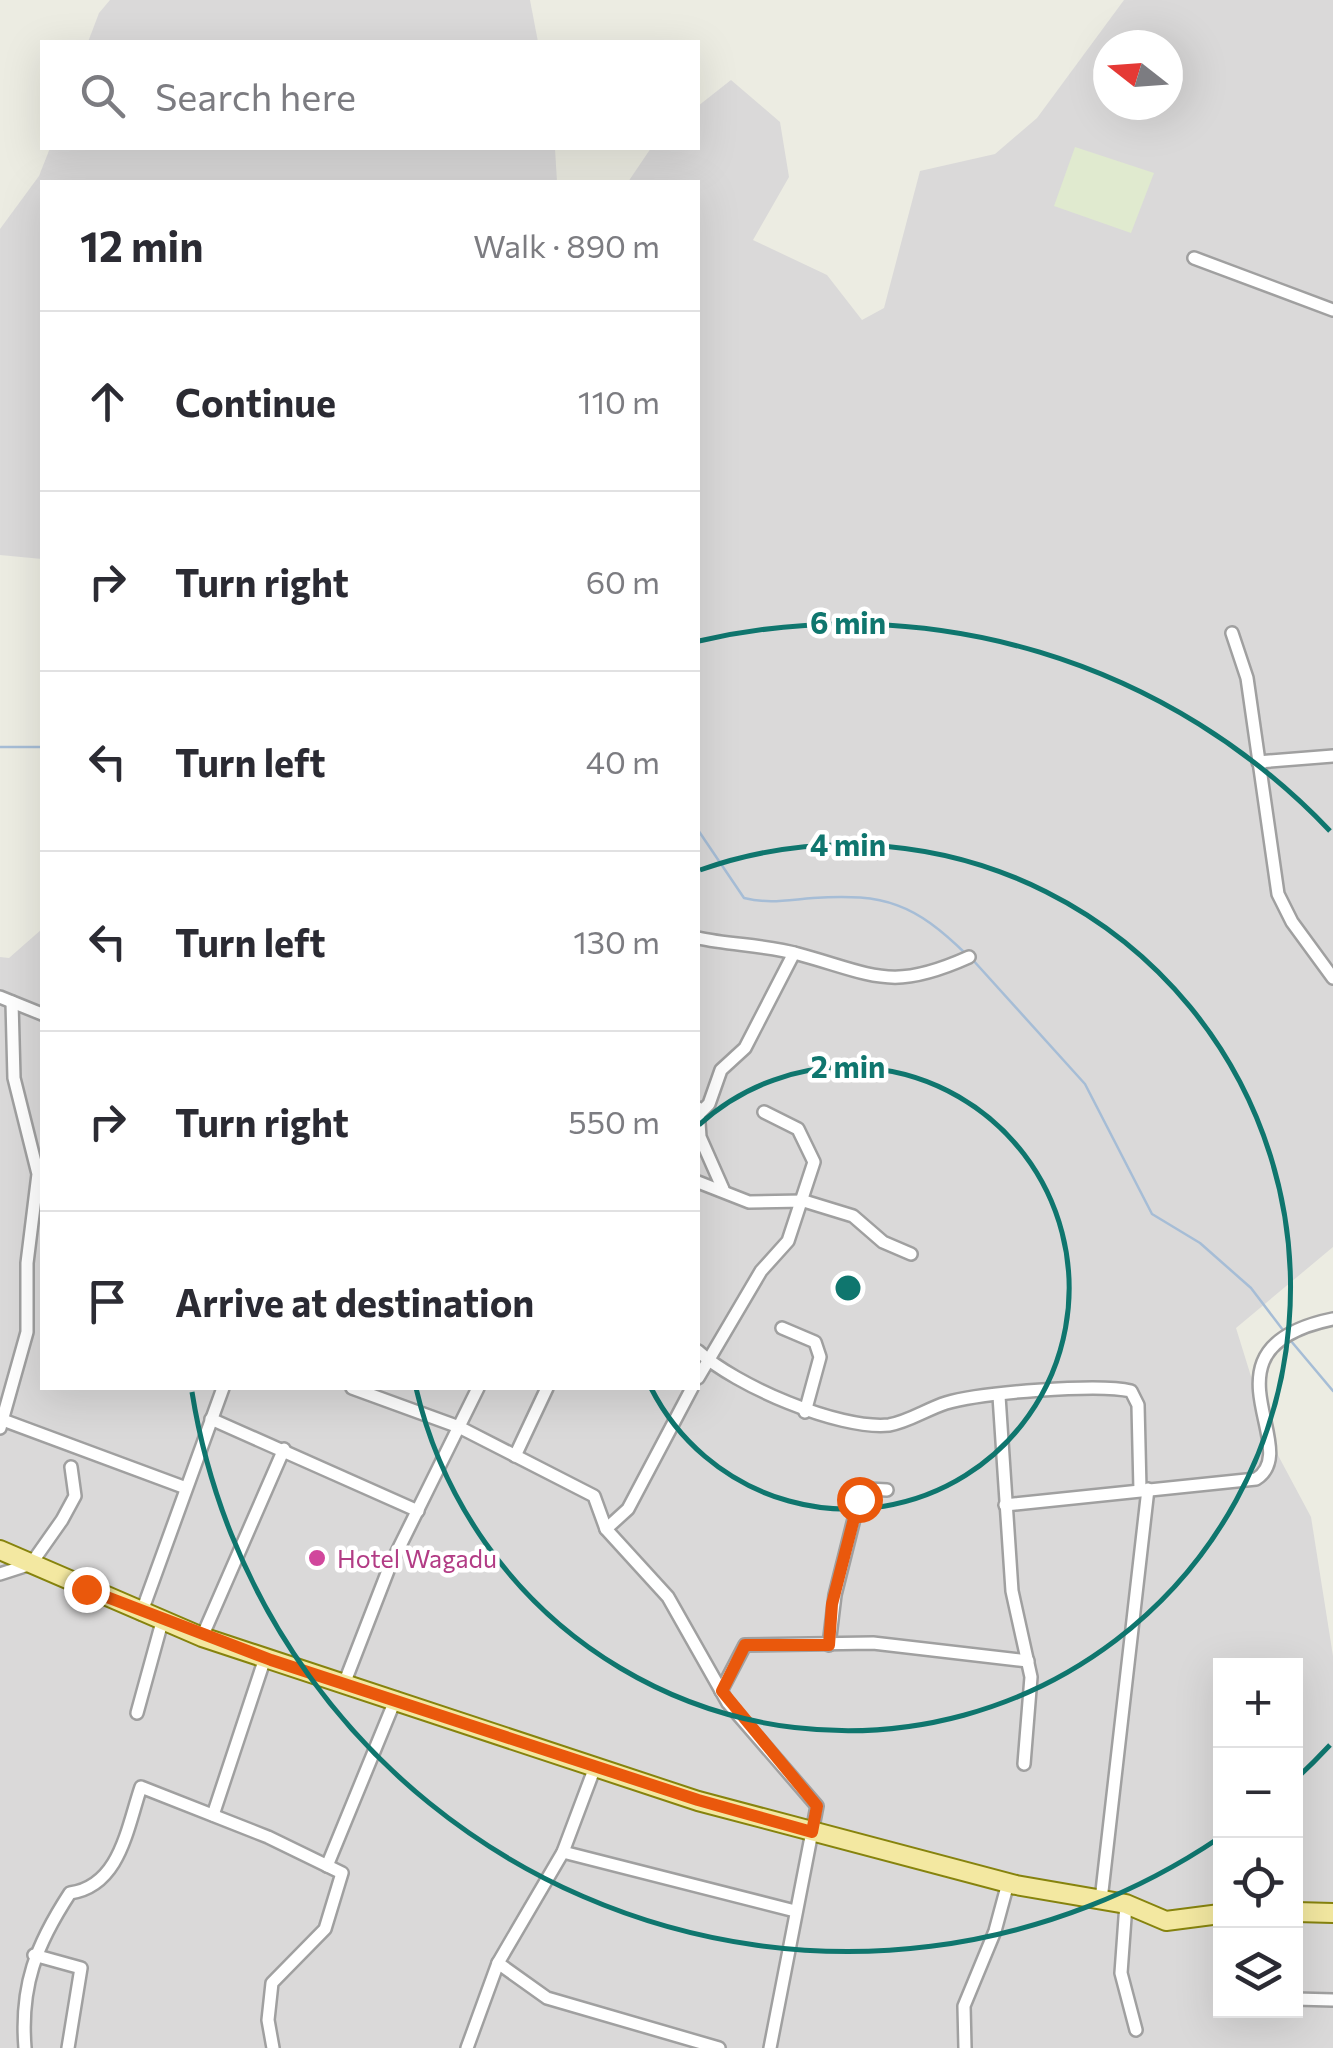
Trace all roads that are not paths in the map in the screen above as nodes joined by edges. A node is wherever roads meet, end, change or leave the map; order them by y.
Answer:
1 (1194, 258) dead end
2 (1333, 310) edge
3 (1232, 633) dead end
4 (1333, 756) edge
5 (1258, 762) junction
6 (700, 938) edge
7 (794, 953) junction
8 (969, 957) dead end
9 (1332, 974) edge
10 (6, 999) edge
11 (40, 1013) edge
12 (700, 1108) edge
13 (764, 1112) dead end
14 (700, 1137) edge
15 (700, 1182) edge
16 (723, 1188) junction
17 (804, 1200) junction
18 (911, 1254) dead end
19 (1333, 1318) edge
20 (782, 1328) dead end
21 (700, 1353) edge
22 (708, 1361) junction
23 (700, 1375) edge
24 (221, 1390) edge
25 (357, 1390) edge
26 (477, 1390) edge
27 (546, 1390) edge
28 (691, 1390) edge
29 (999, 1396) junction
30 (805, 1412) junction
31 (211, 1418) junction
32 (1, 1422) edge
33 (459, 1427) junction
34 (284, 1449) junction
35 (514, 1456) junction
36 (71, 1467) dead end
37 (186, 1488) junction
38 (886, 1490) dead end
39 (1144, 1490) junction
40 (1004, 1505) junction
41 (418, 1511) junction
42 (606, 1529) junction
43 (0, 1550) edge
44 (32, 1564) junction
45 (0, 1574) edge
46 (141, 1614) junction
47 (162, 1622) junction
48 (202, 1637) junction
49 (829, 1645) junction
50 (265, 1658) junction
51 (1028, 1661) junction
52 (344, 1684) junction
53 (722, 1691) junction
54 (396, 1698) junction
55 (137, 1714) dead end
56 (1024, 1764) dead end
57 (595, 1767) junction
58 (213, 1816) junction
59 (812, 1832) junction
60 (563, 1852) junction
61 (327, 1866) junction
62 (1008, 1883) junction
63 (1101, 1900) junction
64 (1126, 1904) junction
65 (795, 1912) junction
66 (1303, 1912) edge
67 (1333, 1913) edge
68 (1213, 1915) edge
69 (34, 1955) junction
70 (498, 1963) junction
71 (1303, 2000) edge
72 (1333, 2000) edge
73 (1136, 2030) dead end
74 (25, 2048) edge
75 (68, 2048) edge
76 (273, 2048) edge
77 (467, 2048) edge
78 (719, 2048) edge
79 (770, 2048) edge
80 (966, 2048) edge

1 - 2 street
3 - 5 street
4 - 5 street
5 - 9 street
6 - 7 street
7 - 8 street
7 - 12 street
10 - 11 street
10 - 32 street
13 - 17 street
14 - 16 street
15 - 16 street
16 - 17 street
17 - 18 street
17 - 22 street
19 - 39 street
20 - 30 street
21 - 22 street
22 - 23 street
22 - 30 street
24 - 31 street
25 - 33 street
26 - 33 street
27 - 35 street
28 - 42 street
29 - 30 street
29 - 39 street
29 - 40 street
31 - 34 street
31 - 37 street
32 - 37 street
33 - 35 street
33 - 41 street
34 - 41 street
34 - 48 street
35 - 42 street
36 - 44 street
37 - 46 street
38 - 49 street
39 - 40 street
39 - 63 street
40 - 51 street
41 - 52 street
42 - 53 street
43 - 44 main road
44 - 45 street
44 - 46 main road
46 - 47 main road
47 - 48 main road
47 - 55 street
48 - 50 main road
49 - 51 street
49 - 53 street
50 - 52 main road
50 - 58 street
51 - 56 street
52 - 54 main road
53 - 59 street
54 - 57 main road
54 - 61 street
57 - 59 main road
57 - 60 street
58 - 61 street
58 - 69 street
59 - 62 main road
59 - 65 street
60 - 65 street
60 - 70 street
61 - 76 street
62 - 63 main road
62 - 80 street
63 - 64 main road
64 - 68 main road
64 - 73 street
65 - 79 street
66 - 67 main road
69 - 74 street
69 - 75 street
70 - 77 street
70 - 78 street
71 - 72 street

